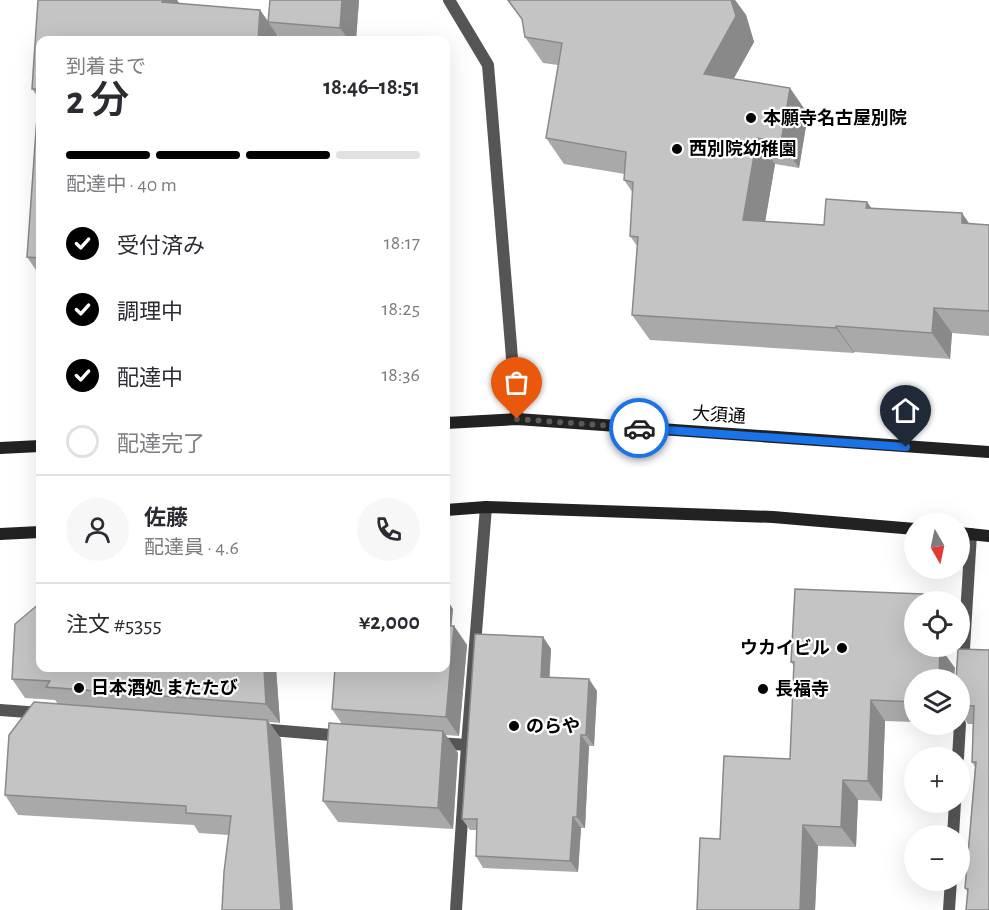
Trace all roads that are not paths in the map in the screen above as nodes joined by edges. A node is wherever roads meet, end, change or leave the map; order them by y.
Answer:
1 (449, 0) edge
2 (517, 419) junction
3 (450, 423) edge
4 (36, 446) edge
5 (0, 448) edge
6 (989, 452) edge
7 (486, 507) junction
8 (450, 510) edge
9 (904, 529) edge
10 (36, 532) edge
11 (0, 534) edge
12 (970, 534) edge
13 (989, 536) edge
14 (964, 579) edge
15 (962, 669) edge
16 (0, 710) edge
17 (55, 714) edge
18 (243, 728) edge
19 (361, 737) edge
20 (431, 742) edge
21 (467, 745) junction
22 (950, 891) edge
23 (456, 910) edge
24 (949, 910) edge

1 - 2 street
2 - 3 street, 大須通
2 - 6 street, 大須通
4 - 5 street
7 - 8 street
7 - 9 street
7 - 21 street
10 - 11 street
12 - 13 street
14 - 15 street
16 - 17 street
18 - 19 street
20 - 21 street
21 - 23 street
22 - 24 street

